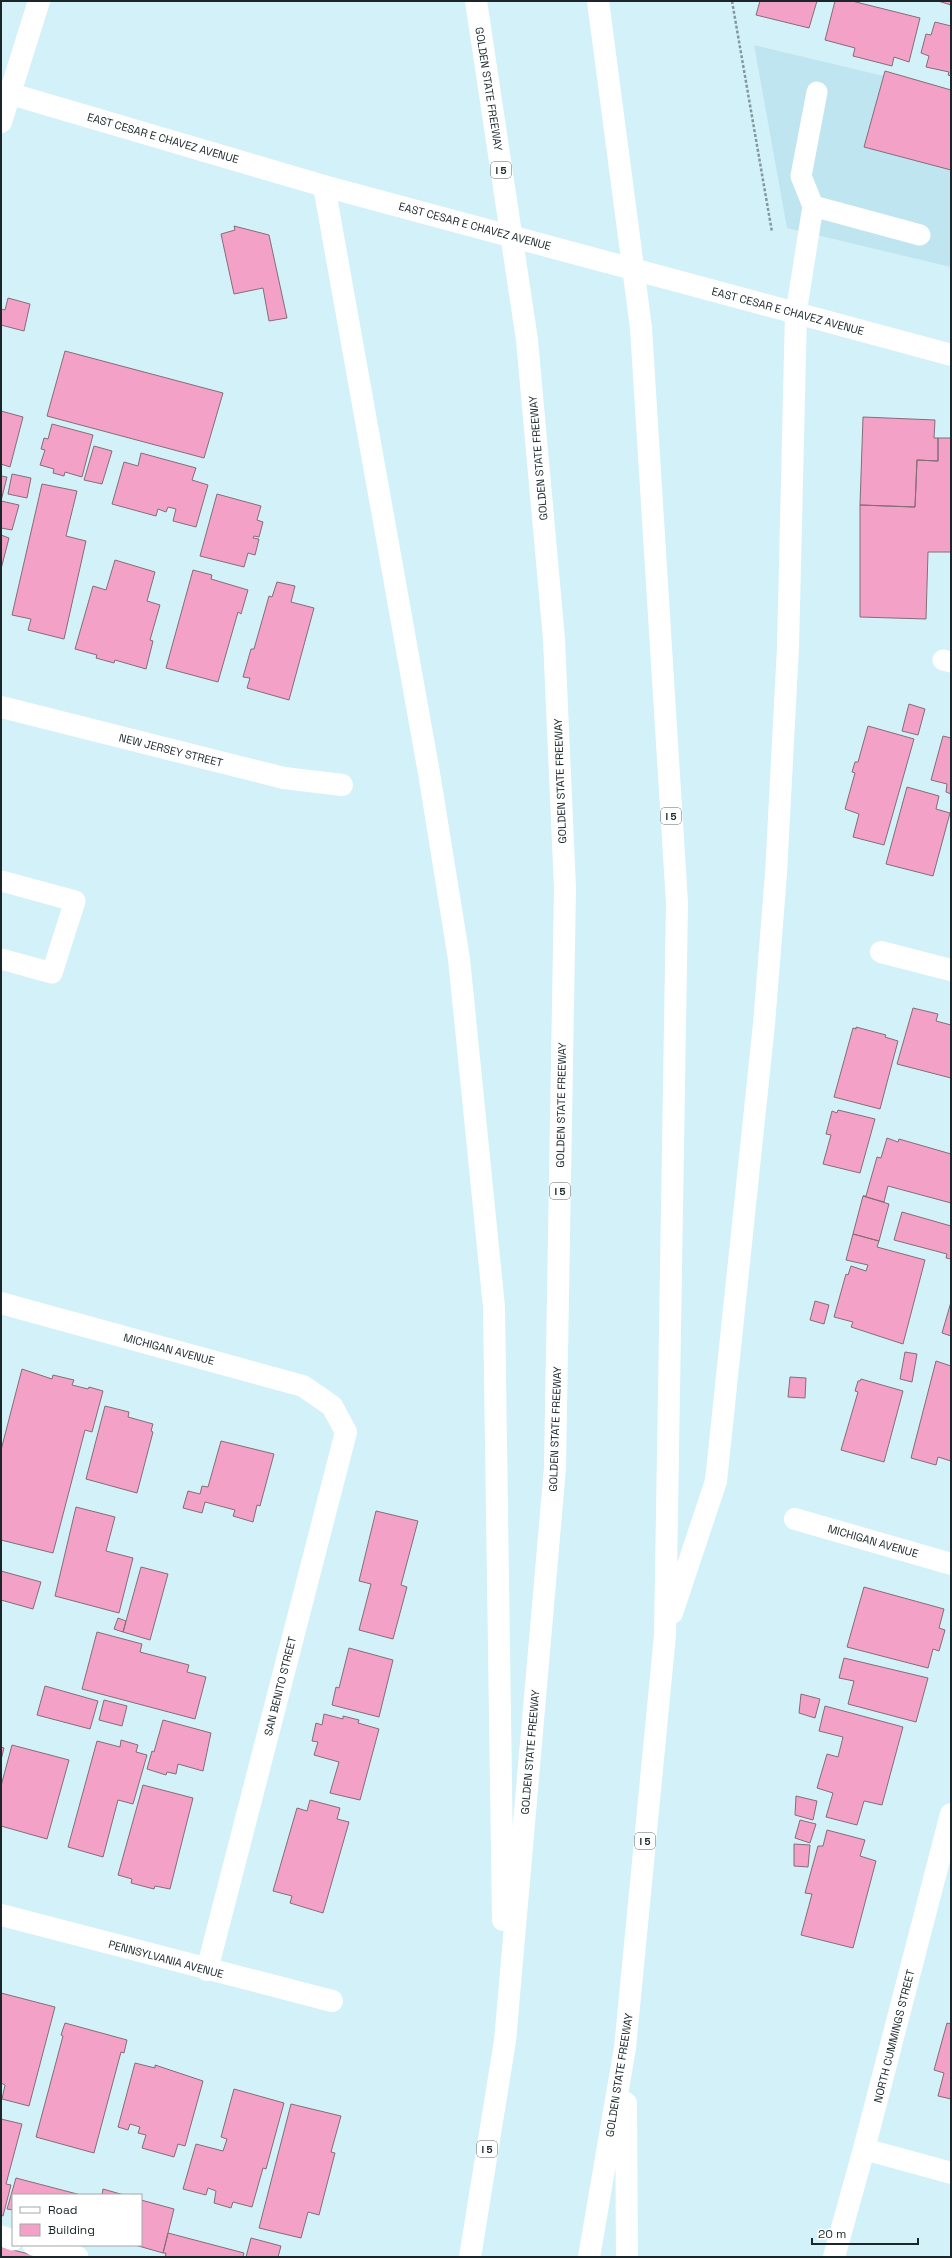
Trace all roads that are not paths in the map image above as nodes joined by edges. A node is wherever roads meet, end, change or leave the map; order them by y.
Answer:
1 (39, 1) edge
2 (476, 1) edge
3 (598, 1) edge
4 (5, 92) edge
5 (817, 92) dead end
6 (1, 122) edge
7 (324, 186) junction
8 (813, 206) junction
9 (920, 235) dead end
10 (796, 313) junction
11 (951, 355) edge
12 (1, 707) edge
13 (342, 786) dead end
14 (1, 881) edge
15 (881, 952) dead end
16 (1, 959) edge
17 (951, 970) edge
18 (1, 1303) edge
19 (332, 1406) joint
20 (795, 1519) dead end
21 (951, 1564) edge
22 (665, 1635) junction
23 (951, 1814) edge
24 (1, 1914) edge
25 (207, 1970) junction
26 (332, 2001) dead end
27 (505, 2041) junction
28 (625, 2048) junction
29 (864, 2149) junction
30 (951, 2173) edge
31 (1, 2236) edge
32 (12, 2240) edge
33 (37, 2246) edge
34 (78, 2257) edge
35 (470, 2257) edge
36 (589, 2257) edge
37 (627, 2257) edge
38 (834, 2257) edge

1 - 4 main road
2 - 27 main road, GOLDEN STATE FREEWAY / I 5
3 - 22 main road, GOLDEN STATE FREEWAY / I 5
4 - 6 main road
4 - 7 main road, EAST CESAR E CHAVEZ AVENUE
5 - 8 lane
7 - 10 main road, EAST CESAR E CHAVEZ AVENUE
7 - 27 main road
8 - 9 lane
8 - 10 lane
10 - 11 main road, EAST CESAR E CHAVEZ AVENUE
10 - 22 main road
12 - 13 main road, NEW JERSEY STREET
14 - 16 lane
15 - 17 main road
18 - 19 main road, MICHIGAN AVENUE
19 - 25 main road, SAN BENITO STREET
20 - 21 main road, MICHIGAN AVENUE
22 - 28 main road, GOLDEN STATE FREEWAY / I 5
23 - 29 main road, NORTH CUMMINGS STREET
24 - 25 main road, PENNSYLVANIA AVENUE
25 - 26 main road, PENNSYLVANIA AVENUE
27 - 35 main road, GOLDEN STATE FREEWAY / I 5
28 - 36 main road, GOLDEN STATE FREEWAY / I 5
28 - 37 main road
29 - 30 main road
29 - 38 main road, NORTH CUMMINGS STREET
31 - 32 lane
33 - 34 lane

